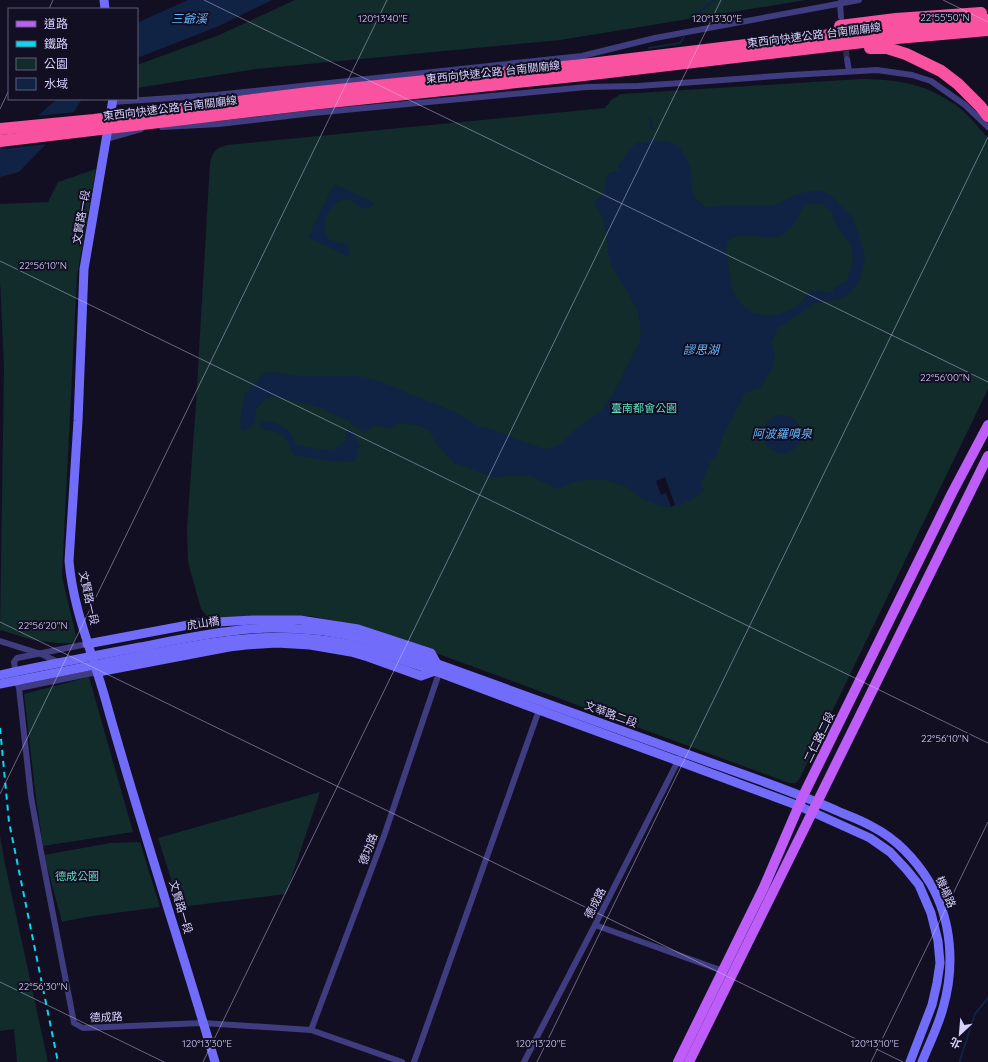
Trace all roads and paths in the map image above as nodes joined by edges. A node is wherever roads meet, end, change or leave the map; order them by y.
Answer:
1 (859, 0) edge
2 (840, 3) junction
3 (987, 14) edge
4 (841, 17) dead end
5 (988, 30) edge
6 (728, 59) junction
7 (847, 59) tunnel mouth
8 (636, 64) junction
9 (584, 71) junction
10 (849, 71) junction
11 (138, 99) edge
12 (311, 99) junction
13 (113, 100) edge
14 (988, 116) edge
15 (988, 127) edge
16 (0, 130) edge
17 (106, 139) junction
18 (0, 141) edge
19 (988, 425) edge
20 (988, 456) edge
21 (0, 641) edge
22 (87, 644) junction
23 (41, 654) junction
24 (409, 658) junction
25 (437, 669) junction
26 (98, 672) junction
27 (0, 675) edge
28 (84, 675) junction
29 (0, 684) edge
30 (19, 688) junction
31 (539, 710) junction
32 (680, 757) junction
33 (803, 796) junction
34 (817, 802) junction
35 (799, 806) junction
36 (812, 812) junction
37 (595, 925) junction
38 (723, 971) junction
39 (204, 1023) junction
40 (311, 1030) junction
41 (215, 1062) edge
42 (402, 1062) edge
43 (414, 1062) edge
44 (524, 1062) edge
45 (678, 1062) edge
46 (689, 1062) edge
47 (910, 1062) edge
48 (922, 1062) edge

1 - 2 street
2 - 4 street
2 - 9 street
3 - 8 highway, 東西向快速公路 台南關廟線
5 - 6 highway, 東西向快速公路 台南關廟線
6 - 8 highway, 東西向快速公路 台南關廟線
6 - 14 highway
7 - 10 street
8 - 9 highway, 東西向快速公路 台南關廟線
9 - 10 street
9 - 12 highway, 東西向快速公路 台南關廟線
9 - 12 street
10 - 15 street
11 - 12 street
12 - 16 highway, 東西向快速公路 台南關廟線, bridge
12 - 17 street
12 - 18 highway, 東西向快速公路 台南關廟線, bridge
13 - 17 street, 文賢路一段
17 - 22 street, 文賢路一段
19 - 33 main road, 二仁路二段
20 - 34 main road
21 - 23 street
22 - 23 street
22 - 25 street
22 - 26 street, 文賢路一段
23 - 28 street
23 - 30 street
24 - 25 street, 文華路二段
24 - 27 street, 虎山橋, bridge
24 - 29 street, 虎山橋, bridge
25 - 26 street
25 - 31 street, 文華路二段
25 - 32 street, 文華路二段
25 - 40 street, 德功路
26 - 28 street
26 - 39 street, 文賢路一段
28 - 30 street
30 - 39 street, 德成路
31 - 32 street, 文華路二段
31 - 43 street
32 - 33 street, 文華路二段
32 - 35 street, 文華路二段
32 - 37 street, 德成路
33 - 34 street, 機場路
33 - 35 main road, 二仁路二段
34 - 36 main road
34 - 48 street, 機場路
35 - 36 street, 機場路
35 - 38 main road, 二仁路二段
36 - 46 main road
36 - 47 street, 機場路
37 - 38 street
37 - 44 street, 德成路
38 - 45 main road, 二仁路二段
39 - 40 street, 德成路
39 - 41 street, 文賢路一段
40 - 42 street, 德成路

